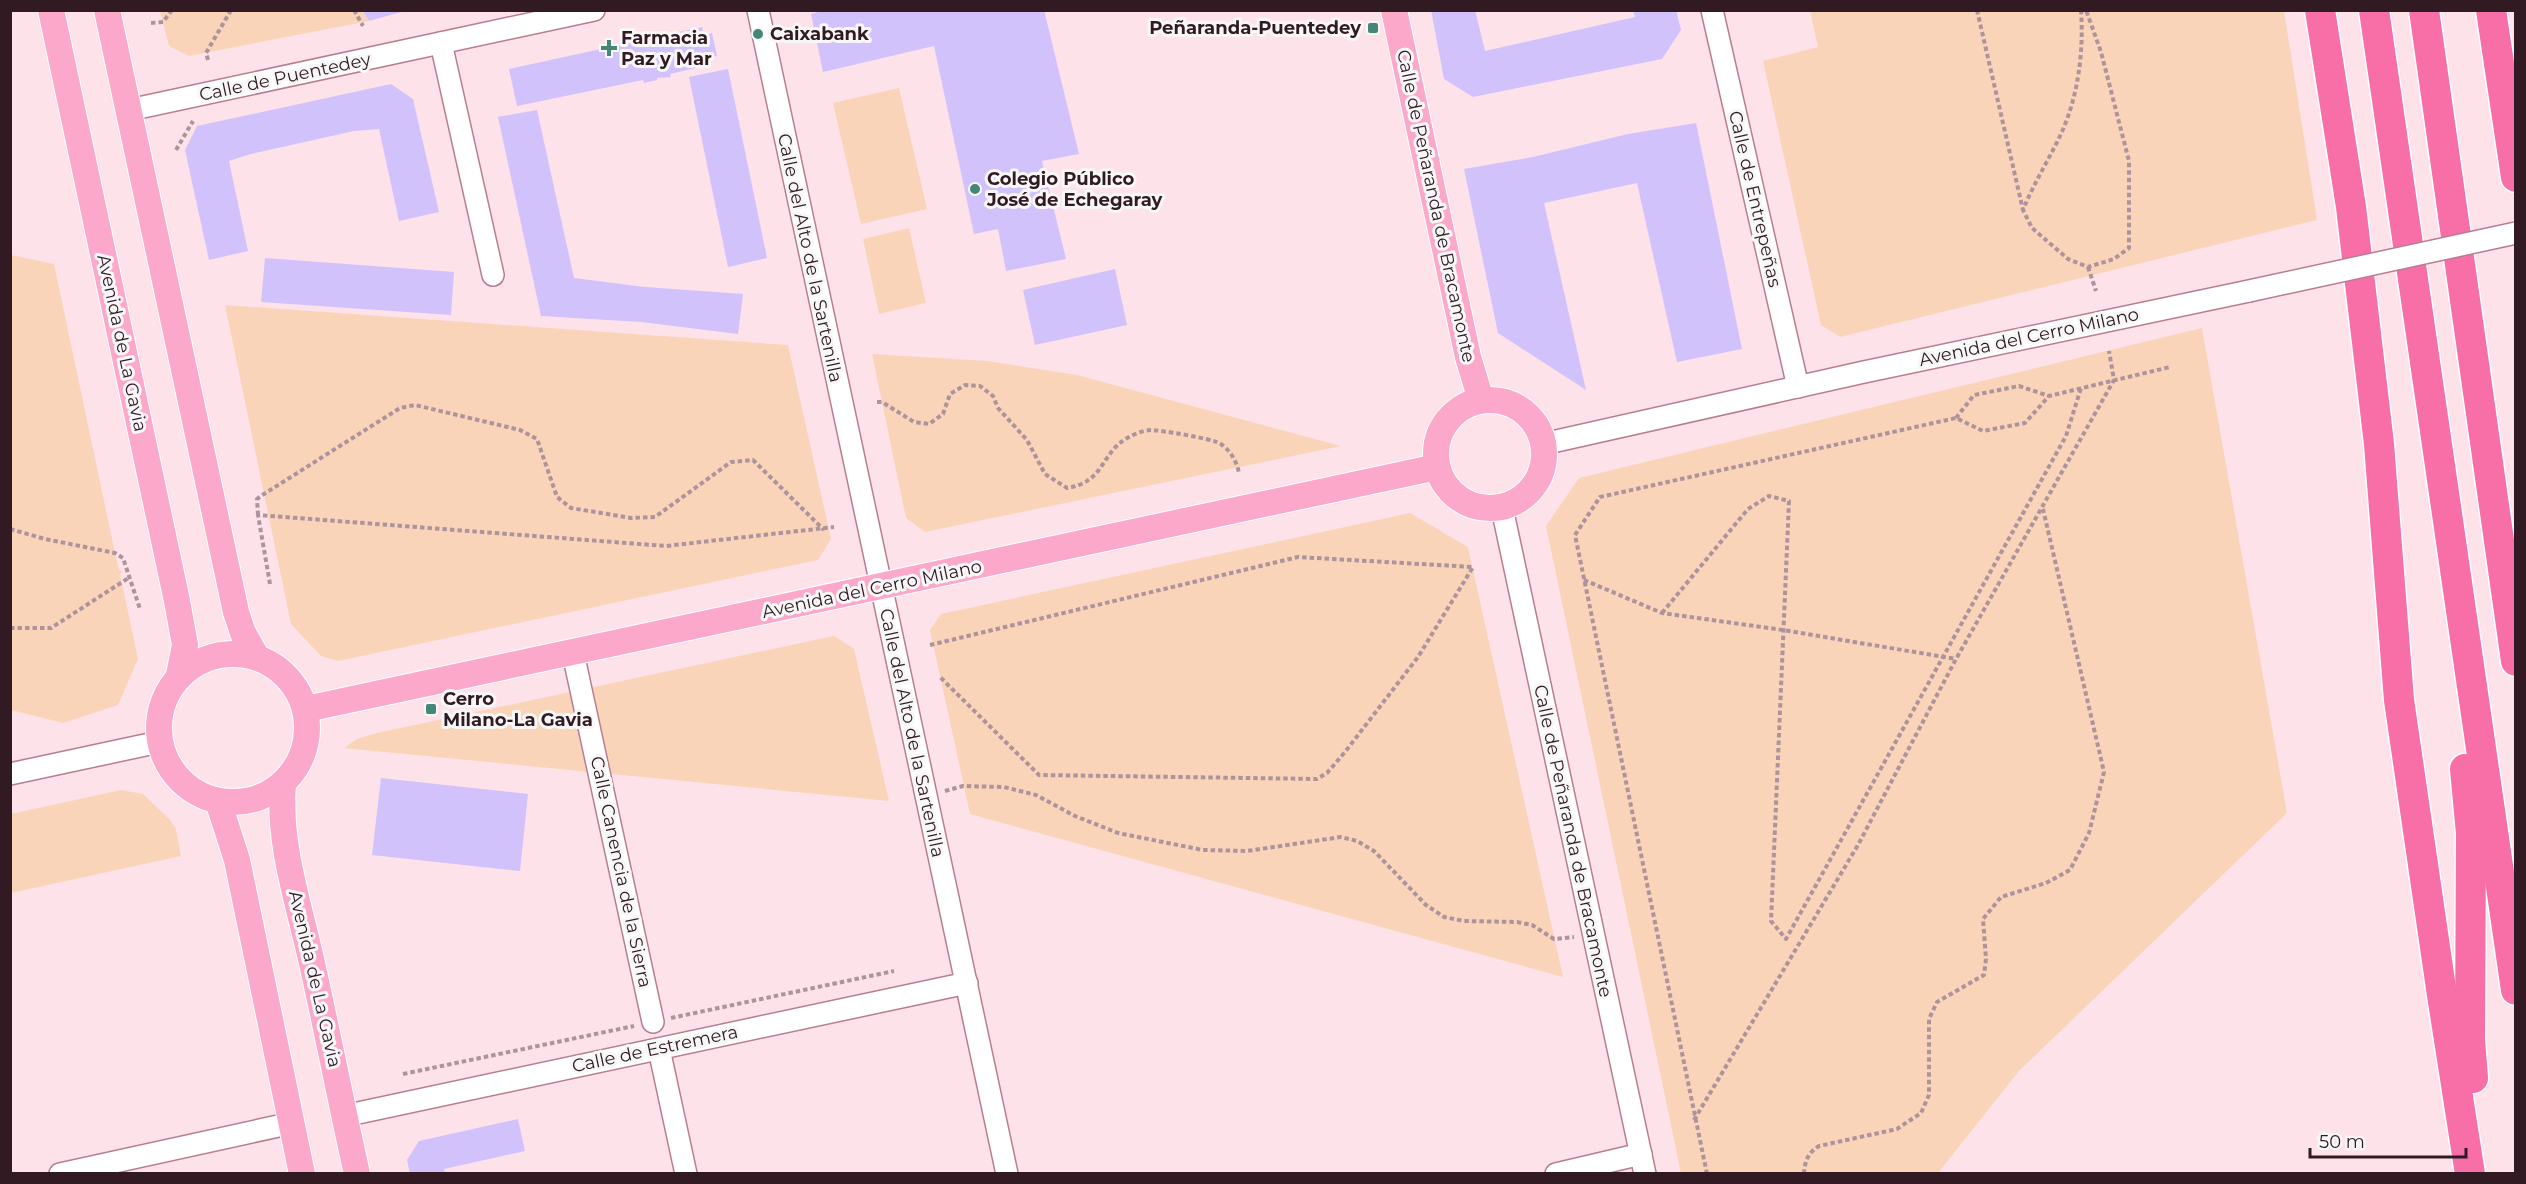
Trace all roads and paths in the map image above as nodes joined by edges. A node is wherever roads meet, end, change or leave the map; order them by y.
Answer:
1 (51, 10) edge
2 (106, 10) edge
3 (172, 10) edge
4 (231, 10) edge
5 (354, 10) edge
6 (594, 10) edge
7 (758, 10) edge
8 (1394, 10) edge
9 (1713, 10) edge
10 (1977, 10) edge
11 (2081, 10) edge
12 (2086, 10) edge
13 (2320, 10) edge
14 (2374, 10) edge
15 (2424, 10) edge
16 (2491, 10) edge
17 (151, 23) dead end
18 (363, 26) dead end
19 (441, 44) junction
20 (208, 60) dead end
21 (129, 110) junction
22 (193, 121) dead end
23 (176, 150) dead end
24 (2516, 177) edge
25 (2023, 210) junction
26 (2516, 232) edge
27 (2088, 267) junction
28 (493, 275) dead end
29 (2096, 291) dead end
30 (2109, 351) dead end
31 (2170, 366) dead end
32 (2114, 380) junction
33 (1798, 387) junction
34 (2081, 388) junction
35 (2049, 396) junction
36 (1480, 400) junction
37 (877, 402) dead end
38 (1956, 418) junction
39 (1543, 444) junction
40 (2438, 444) junction
41 (1437, 467) junction
42 (1239, 473) dead end
43 (1502, 508) junction
44 (2043, 508) junction
45 (258, 515) junction
46 (834, 527) dead end
47 (10, 529) edge
48 (824, 530) junction
49 (130, 577) junction
50 (1584, 579) junction
51 (270, 584) dead end
52 (881, 587) junction
53 (140, 609) dead end
54 (1662, 613) junction
55 (10, 628) edge
56 (1783, 630) junction
57 (930, 645) dead end
58 (573, 652) junction
59 (256, 656) junction
60 (1942, 658) junction
61 (1956, 659) junction
62 (2516, 661) edge
63 (179, 675) junction
64 (940, 677) dead end
65 (306, 709) junction
66 (159, 742) junction
67 (10, 774) edge
68 (283, 784) junction
69 (926, 795) junction
70 (218, 801) junction
71 (1592, 936) junction
72 (967, 983) junction
73 (2516, 990) edge
74 (652, 1022) dead end
75 (659, 1049) junction
76 (344, 1116) junction
77 (1694, 1120) junction
78 (292, 1124) junction
79 (1643, 1164) edge
80 (60, 1173) edge
81 (302, 1173) edge
82 (357, 1173) edge
83 (686, 1173) edge
84 (1007, 1173) edge
85 (1556, 1173) edge
86 (1707, 1173) edge
87 (1804, 1173) edge
88 (2470, 1173) edge
89 (2480, 1173) edge

1 - 63 main road, Avenida de La Gavia
2 - 21 main road
3 - 17 path
4 - 20 path
5 - 18 path
6 - 19 street, Calle de Puentedey
7 - 52 street, Calle del Alto de la Sartenilla
8 - 36 main road, Calle de Peñaranda de Bracamonte
9 - 33 street, Calle de Entrepeñas
10 - 25 path
11 - 25 path
12 - 27 path
13 - 88 highway
14 - 40 highway
15 - 62 highway
16 - 24 highway
19 - 21 street, Calle de Puentedey
19 - 28 street
21 - 59 main road
22 - 23 path
25 - 27 path
26 - 33 street, Avenida del Cerro Milano, bridge
27 - 29 path
30 - 32 path
31 - 32 path
32 - 34 path
32 - 44 path
33 - 39 street, Avenida del Cerro Milano
34 - 35 path
34 - 60 path
35 - 38 path
35 - 38 path
36 - 39 main road
36 - 41 main road
37 - 42 path
38 - 50 path
39 - 43 main road
40 - 73 highway
40 - 89 highway
41 - 43 main road
41 - 52 main road, Avenida del Cerro Milano
43 - 71 street, Calle de Peñaranda de Bracamonte
44 - 61 path
44 - 87 path
45 - 48 path
45 - 48 path
45 - 51 path
46 - 48 path
47 - 49 path
49 - 53 path
49 - 55 path
50 - 54 path
50 - 77 path
52 - 58 main road, Avenida del Cerro Milano
52 - 69 street, Calle del Alto de la Sartenilla
54 - 56 path
54 - 56 path
56 - 60 path
56 - 60 path
57 - 64 path
58 - 65 main road, Avenida del Cerro Milano
58 - 74 street, Calle Canencia de la Sierra
59 - 63 main road
59 - 65 main road
60 - 61 path
61 - 77 path
63 - 66 main road
65 - 68 main road
66 - 67 street
66 - 70 main road
68 - 70 main road
68 - 76 main road, Avenida de La Gavia
69 - 71 path
69 - 72 street, Calle del Alto de la Sartenilla
70 - 78 main road
71 - 79 street, Calle de Peñaranda de Bracamonte
72 - 75 street, Calle de Estremera
72 - 84 street, Calle del Alto de la Sartenilla
75 - 76 street, Calle de Estremera
75 - 83 street
76 - 82 main road, Avenida de La Gavia
77 - 86 path
78 - 80 street
78 - 81 main road
79 - 85 street

